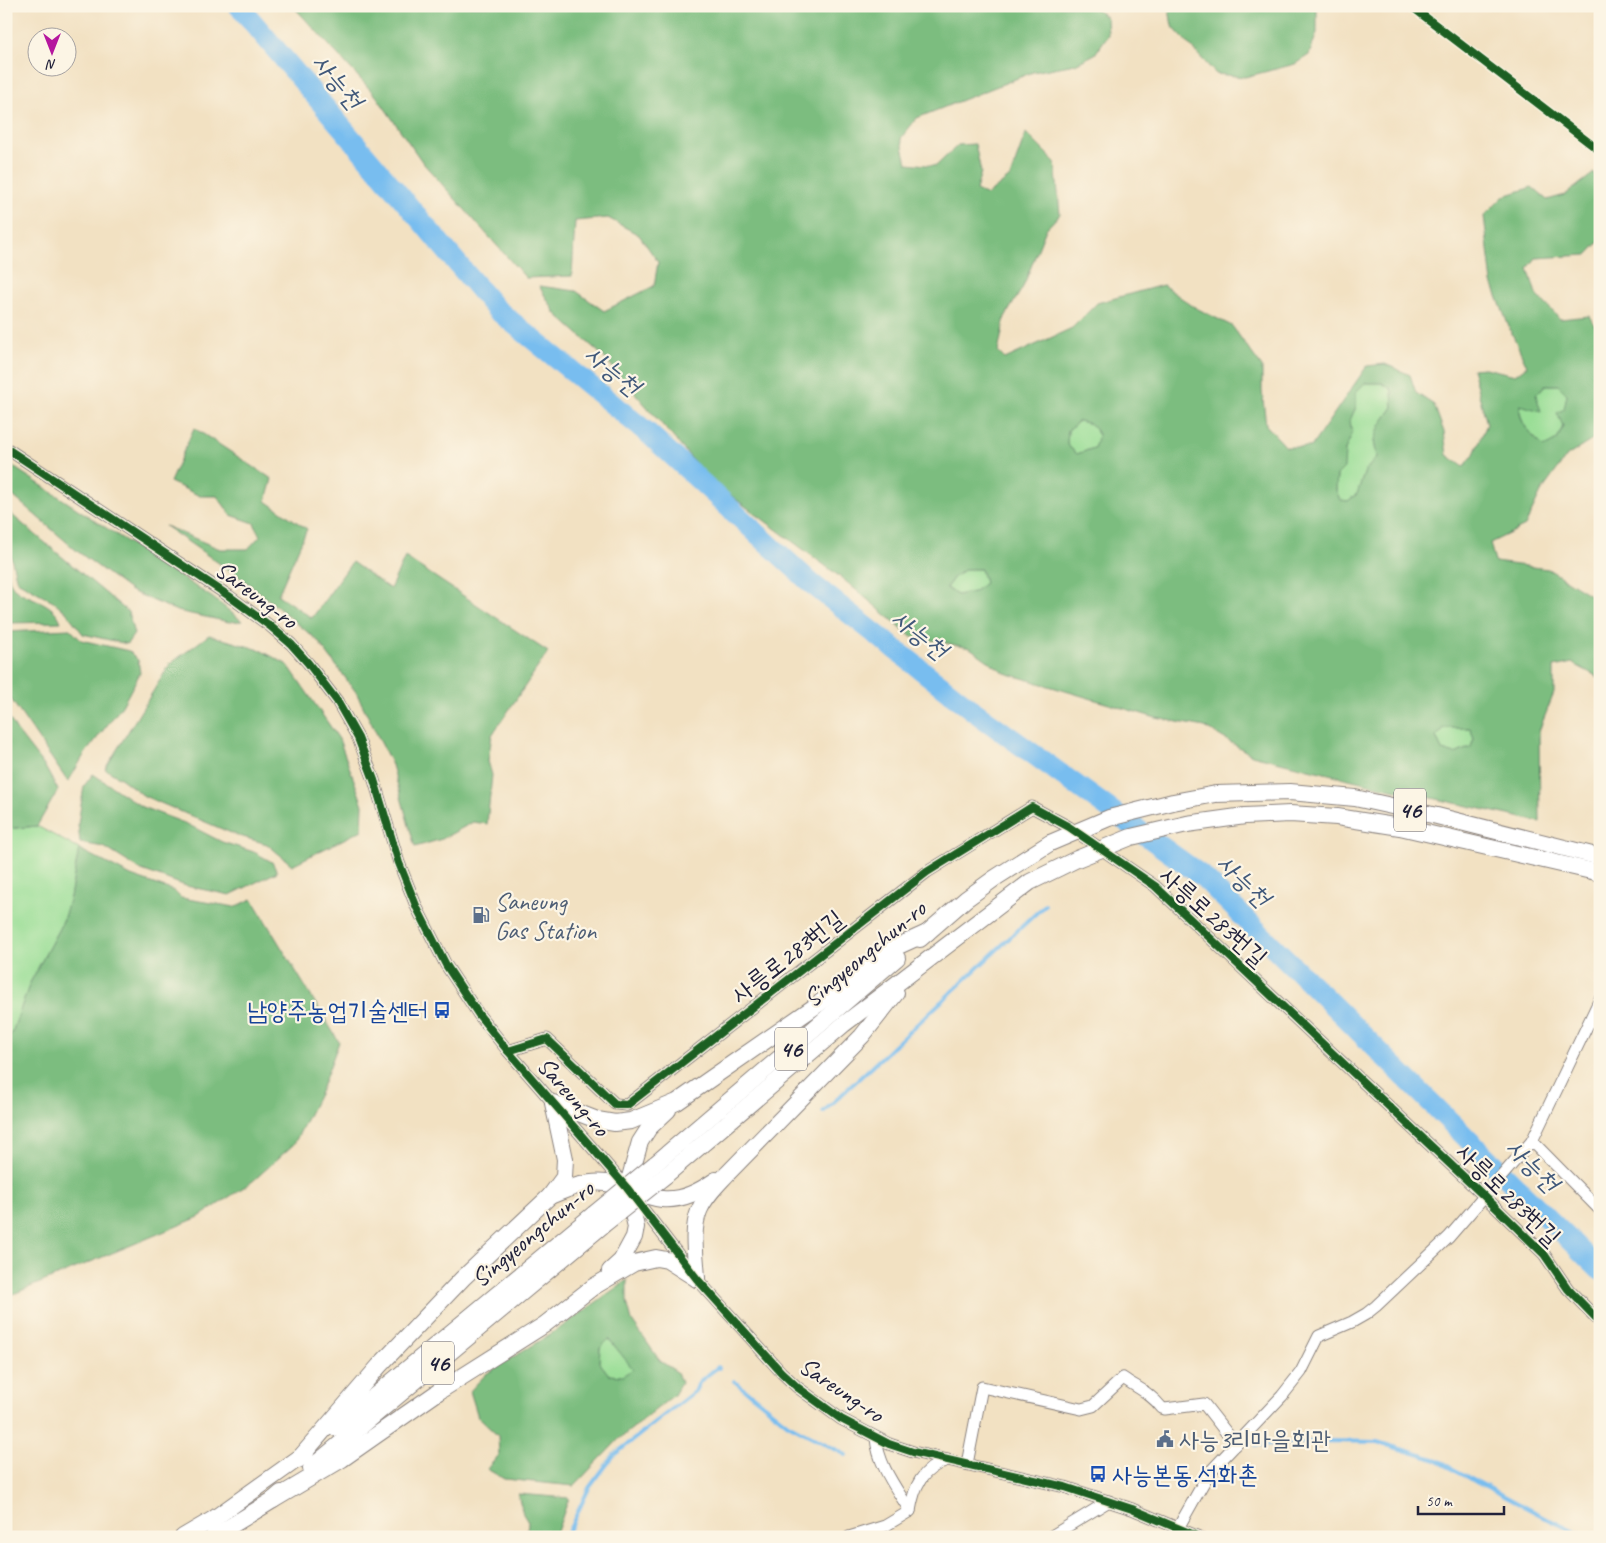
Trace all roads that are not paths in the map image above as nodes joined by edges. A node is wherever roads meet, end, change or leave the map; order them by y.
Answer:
1 (6, 448) edge
2 (1600, 857) edge
3 (1600, 873) edge
4 (927, 933) junction
5 (910, 975) junction
6 (1600, 998) edge
7 (508, 1051) junction
8 (677, 1102) junction
9 (553, 1103) junction
10 (1532, 1141) junction
11 (660, 1170) junction
12 (728, 1172) junction
13 (627, 1188) junction
14 (550, 1196) junction
15 (1484, 1196) junction
16 (1600, 1210) edge
17 (599, 1219) junction
18 (697, 1279) junction
19 (593, 1287) junction
20 (1600, 1322) edge
21 (876, 1438) junction
22 (1236, 1445) junction
23 (298, 1460) junction
24 (948, 1460) junction
25 (967, 1464) junction
26 (273, 1500) junction
27 (1109, 1501) junction
28 (910, 1512) junction
29 (1176, 1532) edge
30 (183, 1537) edge
31 (213, 1537) edge
32 (849, 1537) edge
33 (1050, 1537) edge
34 (1199, 1537) edge

1 - 7 street, Sareung-ro
2 - 4 highway, Singyeongchun-ro / 46, bridge
3 - 5 highway, Singyeongchun-ro / 46, bridge
4 - 8 highway
4 - 11 highway, Singyeongchun-ro / 46
5 - 11 highway, Singyeongchun-ro / 46
5 - 12 highway
6 - 10 street
7 - 9 street, Sareung-ro
7 - 15 street, 사릉로283번길
8 - 9 highway
8 - 13 highway
9 - 13 street, Sareung-ro
9 - 14 highway
10 - 15 street
10 - 16 street
11 - 17 highway, Singyeongchun-ro / 46, bridge
12 - 13 highway
12 - 18 highway
13 - 14 highway
13 - 18 street, Sareung-ro
13 - 19 highway
14 - 23 highway
15 - 20 street, 사릉로283번길
15 - 22 street, 사릉로283번길
17 - 23 highway, Singyeongchun-ro / 46
17 - 26 highway, Singyeongchun-ro / 46
18 - 19 highway
18 - 21 street, Sareung-ro
19 - 26 highway
21 - 24 street, Sareung-ro
21 - 28 street
22 - 25 street
22 - 29 street, 사릉로283번길
23 - 30 highway, Singyeongchun-ro / 46
24 - 25 street, Sareung-ro
24 - 28 street
25 - 27 street, Sareung-ro
26 - 31 highway, Singyeongchun-ro / 46
27 - 29 street, Sareung-ro
27 - 33 street
28 - 32 street
29 - 34 street, Sareung-ro

